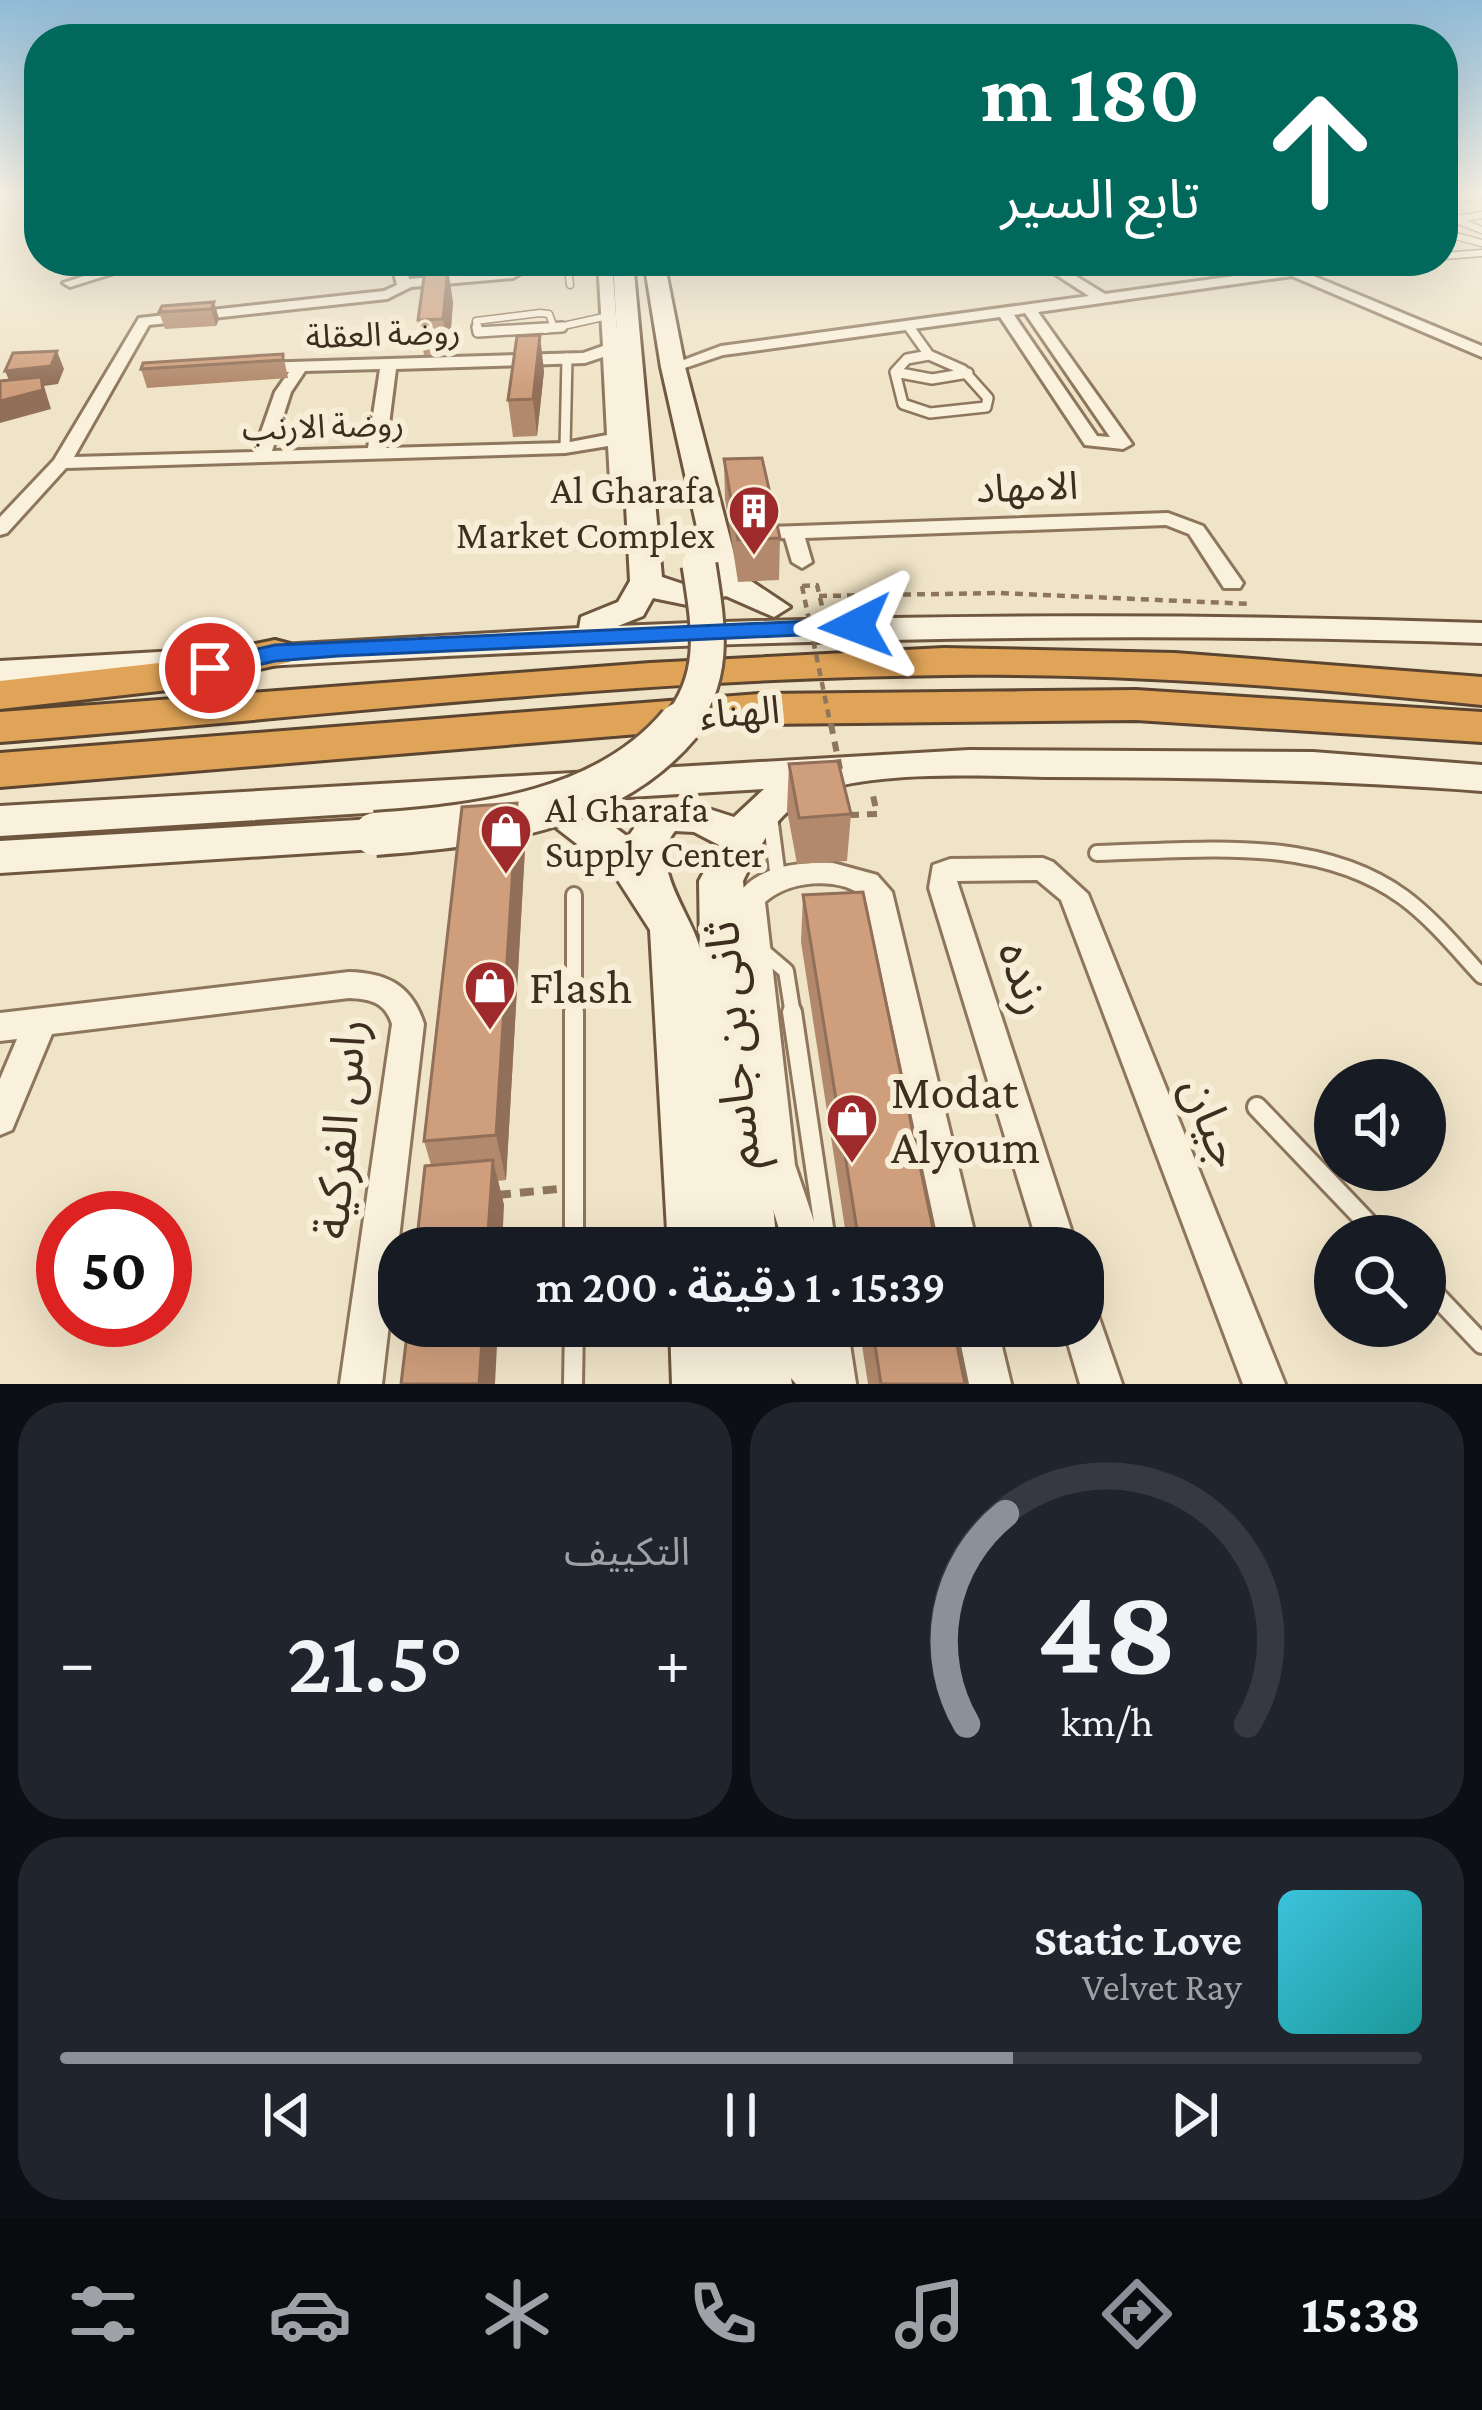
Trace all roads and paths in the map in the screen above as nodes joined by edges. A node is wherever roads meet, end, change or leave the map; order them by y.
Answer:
1 (94, 276) edge
2 (403, 276) edge
3 (489, 276) edge
4 (569, 276) edge
5 (610, 276) edge
6 (612, 276) edge
7 (645, 276) edge
8 (657, 276) edge
9 (1066, 276) edge
10 (1261, 276) edge
11 (1322, 276) edge
12 (70, 283) dead end
13 (405, 283) junction
14 (570, 285) dead end
15 (1105, 300) junction
16 (1030, 310) junction
17 (1005, 313) junction
18 (608, 322) junction
19 (553, 325) junction
20 (908, 326) junction
21 (1022, 338) junction
22 (1051, 338) junction
23 (1482, 352) edge
24 (671, 355) junction
25 (929, 355) junction
26 (576, 358) junction
27 (611, 358) junction
28 (389, 364) junction
29 (301, 366) junction
30 (230, 369) edge
31 (895, 371) junction
32 (968, 373) junction
33 (112, 374) junction
34 (135, 374) dead end
35 (1079, 376) junction
36 (1048, 377) junction
37 (617, 446) junction
38 (565, 448) junction
39 (376, 454) junction
40 (261, 458) junction
41 (61, 463) junction
42 (639, 507) junction
43 (0, 530) edge
44 (794, 532) junction
45 (769, 533) edge
46 (717, 552) junction
47 (802, 562) dead end
48 (646, 581) junction
49 (1232, 583) dead end
50 (804, 599) junction
51 (1264, 604) dead end
52 (593, 624) junction
53 (1045, 624) junction
54 (1482, 633) edge
55 (275, 653) junction
56 (0, 656) edge
57 (1482, 659) edge
58 (871, 664) junction
59 (0, 672) edge
60 (1482, 691) edge
61 (0, 695) edge
62 (0, 727) edge
63 (1482, 727) edge
64 (370, 740) junction
65 (1482, 756) edge
66 (0, 770) edge
67 (1482, 778) edge
68 (848, 780) junction
69 (530, 789) junction
70 (877, 814) dead end
71 (849, 815) edge
72 (0, 821) edge
73 (755, 832) junction
74 (1097, 854) dead end
75 (0, 856) edge
76 (778, 878) junction
77 (649, 885) junction
78 (1073, 894) joint
79 (574, 895) dead end
80 (754, 947) junction
81 (1482, 976) edge
82 (41, 1021) junction
83 (0, 1027) edge
84 (1257, 1107) dead end
85 (0, 1119) edge
86 (574, 1188) junction
87 (479, 1196) edge
88 (1360, 1215) edge
89 (574, 1227) edge
90 (695, 1227) edge
91 (746, 1227) edge
92 (796, 1227) edge
93 (824, 1227) edge
94 (954, 1227) edge
95 (1051, 1227) edge
96 (1446, 1306) edge
97 (1482, 1343) edge
98 (574, 1347) edge
99 (701, 1347) edge
100 (758, 1347) edge
101 (982, 1347) edge
102 (1090, 1347) edge
103 (361, 1384) edge
104 (573, 1384) edge
105 (703, 1384) edge
106 (761, 1384) edge
107 (990, 1384) edge
108 (1101, 1384) edge
109 (1264, 1384) edge

1 - 12 street
2 - 13 street
3 - 13 street
4 - 14 lane
5 - 18 street
6 - 42 main road
7 - 46 main road
8 - 24 main road
9 - 15 street
10 - 15 street
11 - 23 street
13 - 33 street
15 - 16 street
16 - 17 street
16 - 22 street
17 - 20 street
17 - 21 street
18 - 19 lane
18 - 27 street
19 - 19 lane
20 - 24 street
20 - 25 lane
21 - 22 street
21 - 36 street
22 - 35 street
24 - 46 main road
25 - 31 lane
25 - 32 lane
26 - 27 street, روضة العقلة
26 - 28 street, روضة العقلة
26 - 38 lane
27 - 37 street
28 - 29 street, روضة العقلة
28 - 39 street
29 - 30 street, روضة العقلة
29 - 40 street
31 - 32 lane
31 - 32 lane
33 - 34 street
33 - 41 street
35 - 36 street
35 - 36 street
37 - 38 street, روضة الارنب
37 - 42 street
38 - 39 street, روضة الارنب
39 - 40 street, روضة الارنب
40 - 41 street, روضة الارنب
41 - 43 street
42 - 48 main road
44 - 45 street, الامهاد
44 - 47 street
44 - 49 street, الامهاد
46 - 48 main road
46 - 50 main road
46 - 75 main road, bridge
48 - 52 main road
50 - 51 path
50 - 52 main road
50 - 53 main road
50 - 68 path, bridge
52 - 56 main road
53 - 54 main road, الهناء
53 - 55 main road, الهناء
55 - 59 main road, الهناء
55 - 61 highway
57 - 58 highway
58 - 60 highway, الهناء
58 - 62 highway, الهناء
63 - 64 highway, الهناء
64 - 65 highway
64 - 66 highway, الهناء
67 - 68 main road, الهناء
68 - 69 main road, الهناء
68 - 73 main road, ثانى بن جاسم
69 - 72 main road, الهناء
69 - 77 main road, ثانى بن جاسم
70 - 71 path
73 - 76 lane
73 - 77 main road
73 - 91 main road, ثانى بن جاسم
74 - 81 lane
76 - 80 street, ثانى بن جاسم
76 - 94 street, ثانى بن جاسم
77 - 90 main road, ثانى بن جاسم
78 - 95 street, رنده
78 - 109 street, جيان
79 - 86 lane
80 - 92 street, ثانى بن جاسم
80 - 93 lane
82 - 83 street, راس الفركية
82 - 85 street
82 - 103 street, راس الفركية
84 - 88 lane
86 - 87 path
86 - 89 lane
96 - 97 lane
98 - 104 lane
99 - 105 main road
100 - 106 main road
101 - 107 street
102 - 108 street

